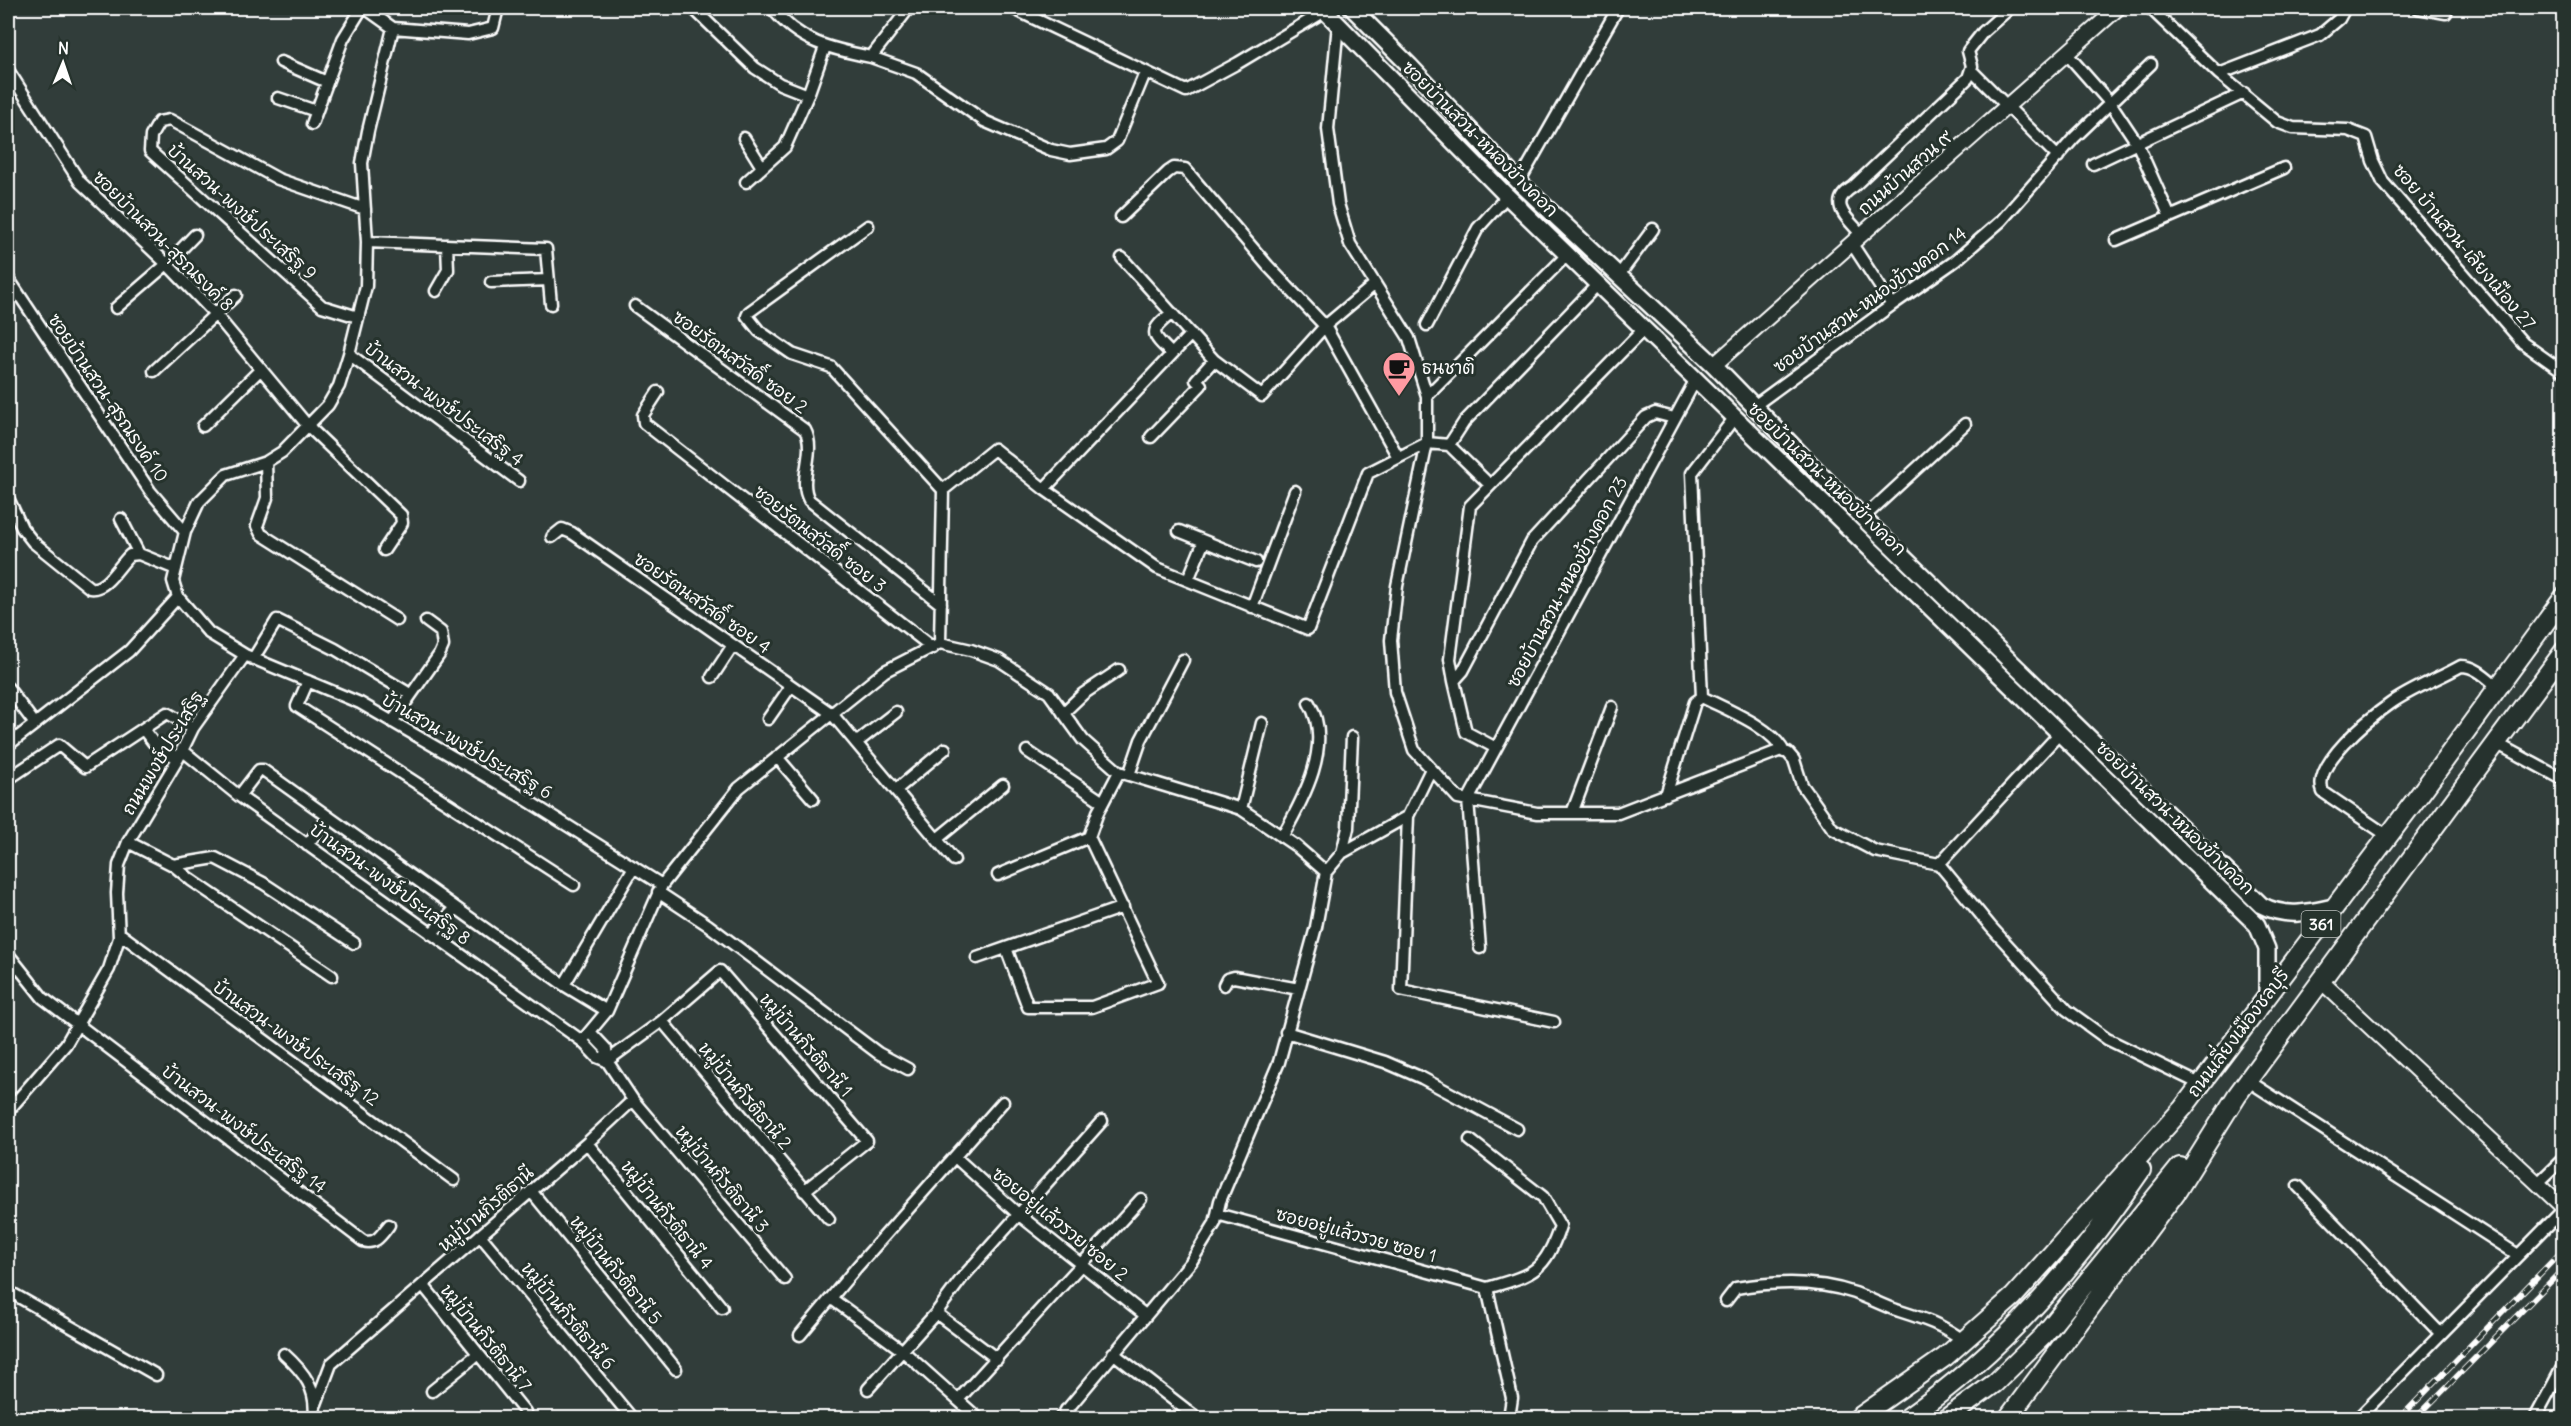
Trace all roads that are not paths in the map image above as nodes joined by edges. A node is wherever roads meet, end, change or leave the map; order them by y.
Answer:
1 (363, 8) edge
2 (498, 8) edge
3 (693, 8) edge
4 (772, 8) edge
5 (909, 8) edge
6 (1012, 8) edge
7 (1352, 8) edge
8 (1618, 8) edge
9 (2010, 8) edge
10 (2118, 8) edge
11 (2150, 8) edge
12 (2345, 8) edge
13 (2418, 8) edge
14 (2447, 8) edge
15 (1324, 9) edge
16 (1338, 24) junction
17 (393, 28) junction
18 (825, 47) junction
19 (2067, 54) junction
20 (871, 57) junction
21 (281, 62) dead end
22 (2151, 64) dead end
23 (8, 70) edge
24 (1971, 70) junction
25 (1145, 72) junction
26 (2219, 74) junction
27 (327, 81) junction
28 (2244, 93) junction
29 (808, 95) junction
30 (278, 98) dead end
31 (2111, 104) junction
32 (2007, 108) junction
33 (316, 111) junction
34 (312, 124) dead end
35 (744, 138) dead end
36 (2137, 143) junction
37 (2058, 157) junction
38 (2093, 164) dead end
39 (762, 167) junction
40 (2284, 168) dead end
41 (746, 182) dead end
42 (1519, 182) junction
43 (1507, 196) junction
44 (365, 209) junction
45 (1121, 217) dead end
46 (2170, 217) junction
47 (868, 226) dead end
48 (1653, 230) dead end
49 (195, 235) dead end
50 (1856, 240) junction
51 (2116, 240) dead end
52 (367, 242) junction
53 (447, 245) junction
54 (1568, 254) junction
55 (1122, 258) dead end
56 (167, 264) junction
57 (1619, 275) junction
58 (8, 278) edge
59 (549, 280) junction
60 (491, 282) dead end
61 (1375, 284) junction
62 (1598, 284) junction
63 (436, 291) dead end
64 (236, 295) dead end
65 (551, 304) dead end
66 (1892, 305) junction
67 (635, 306) dead end
68 (116, 308) dead end
69 (1172, 313) junction
70 (216, 315) junction
71 (358, 317) junction
72 (1427, 325) dead end
73 (1325, 326) junction
74 (1644, 329) junction
75 (1191, 334) junction
76 (349, 354) junction
77 (1172, 354) junction
78 (1214, 360) junction
79 (1714, 364) junction
80 (261, 369) junction
81 (154, 371) dead end
82 (2564, 372) edge
83 (1695, 379) junction
84 (658, 392) dead end
85 (1427, 396) junction
86 (1754, 406) junction
87 (1735, 417) junction
88 (1674, 418) junction
89 (1965, 424) dead end
90 (203, 426) dead end
91 (308, 426) junction
92 (1151, 437) dead end
93 (1427, 443) junction
94 (1449, 446) junction
95 (1398, 458) junction
96 (266, 462) junction
97 (519, 481) dead end
98 (1490, 485) junction
99 (1044, 489) junction
100 (943, 490) junction
101 (1295, 491) dead end
102 (8, 498) edge
103 (121, 519) dead end
104 (1863, 519) junction
105 (1179, 531) dead end
106 (185, 532) junction
107 (552, 537) dead end
108 (1204, 541) junction
109 (384, 550) dead end
110 (139, 554) junction
111 (1256, 562) dead end
112 (176, 568) junction
113 (1188, 580) junction
114 (178, 597) junction
115 (2564, 597) edge
116 (941, 604) junction
117 (1252, 607) junction
118 (397, 620) dead end
119 (426, 621) dead end
120 (733, 645) junction
121 (936, 646) junction
122 (2564, 651) edge
123 (249, 657) junction
124 (1183, 660) dead end
125 (1119, 670) dead end
126 (712, 677) dead end
127 (308, 681) junction
128 (1454, 681) junction
129 (791, 686) junction
130 (2498, 687) junction
131 (8, 688) edge
132 (410, 694) junction
133 (1702, 697) junction
134 (1309, 703) dead end
135 (1612, 707) dead end
136 (896, 712) dead end
137 (1064, 713) junction
138 (832, 714) junction
139 (768, 719) dead end
140 (392, 722) junction
141 (1262, 723) dead end
142 (34, 724) junction
143 (193, 728) junction
144 (143, 729) junction
145 (2060, 733) junction
146 (1352, 737) dead end
147 (856, 743) junction
148 (2496, 743) junction
149 (8, 745) edge
150 (1496, 748) junction
151 (945, 749) dead end
152 (1027, 751) dead end
153 (1779, 752) junction
154 (180, 754) junction
155 (777, 757) junction
156 (1431, 769) junction
157 (1124, 774) junction
158 (8, 779) edge
159 (2564, 780) edge
160 (1003, 785) dead end
161 (896, 790) junction
162 (1666, 795) junction
163 (239, 796) junction
164 (813, 799) dead end
165 (1468, 800) junction
166 (1103, 802) junction
167 (1241, 809) junction
168 (1572, 813) junction
169 (1408, 816) junction
170 (328, 818) junction
171 (2388, 836) junction
172 (1089, 837) junction
173 (1282, 837) junction
174 (937, 839) junction
175 (128, 842) junction
176 (308, 845) junction
177 (1342, 853) junction
178 (954, 860) dead end
179 (1939, 864) junction
180 (173, 865) junction
181 (634, 867) junction
182 (1326, 872) junction
183 (998, 875) dead end
184 (574, 885) dead end
185 (660, 889) junction
186 (1123, 907) junction
187 (2334, 907) junction
188 (456, 908) junction
189 (119, 933) junction
190 (431, 934) junction
191 (354, 943) dead end
192 (1006, 948) junction
193 (1480, 948) dead end
194 (8, 954) edge
195 (977, 958) dead end
196 (332, 976) dead end
197 (2321, 981) junction
198 (564, 985) junction
199 (1224, 985) dead end
200 (1299, 989) junction
201 (2267, 994) junction
202 (607, 1011) junction
203 (662, 1022) junction
204 (1554, 1022) dead end
205 (78, 1024) junction
206 (590, 1032) junction
207 (1287, 1032) junction
208 (582, 1041) junction
209 (607, 1062) junction
210 (908, 1069) dead end
211 (2200, 1084) junction
212 (2242, 1088) junction
213 (633, 1100) junction
214 (1003, 1102) dead end
215 (2182, 1108) junction
216 (8, 1111) edge
217 (1102, 1121) dead end
218 (1517, 1129) dead end
219 (1470, 1140) dead end
220 (587, 1143) junction
221 (955, 1157) junction
222 (2564, 1158) edge
223 (454, 1180) dead end
224 (2538, 1183) junction
225 (2298, 1186) dead end
226 (531, 1191) junction
227 (804, 1191) junction
228 (1141, 1199) dead end
229 (2564, 1209) edge
230 (1018, 1214) junction
231 (1217, 1214) junction
232 (829, 1219) dead end
233 (389, 1225) dead end
234 (480, 1235) junction
235 (2518, 1255) junction
236 (1082, 1265) junction
237 (785, 1279) dead end
238 (423, 1286) junction
239 (1487, 1288) junction
240 (8, 1291) edge
241 (832, 1299) junction
242 (1726, 1301) dead end
243 (722, 1308) dead end
244 (936, 1313) junction
245 (1145, 1315) junction
246 (2440, 1333) junction
247 (800, 1335) dead end
248 (1964, 1341) junction
249 (903, 1351) junction
250 (1113, 1353) junction
251 (285, 1354) dead end
252 (478, 1354) junction
253 (997, 1359) junction
254 (2564, 1364) edge
255 (676, 1369) dead end
256 (156, 1375) dead end
257 (868, 1389) dead end
258 (432, 1391) dead end
259 (958, 1400) junction
260 (316, 1404) junction
261 (525, 1412) dead end
262 (1063, 1414) edge
263 (631, 1417) edge
264 (314, 1419) edge
265 (978, 1419) edge
266 (1076, 1419) edge
267 (1197, 1419) edge
268 (1509, 1419) edge
269 (1858, 1419) edge
270 (1907, 1419) edge
271 (1947, 1419) edge
272 (2008, 1419) edge
273 (2358, 1419) edge
274 (2535, 1419) edge

1 - 17 street
1 - 27 street
2 - 17 street
3 - 29 street
4 - 18 street
5 - 20 street
6 - 25 street
7 - 42 main road, ซอยบ้านสวน-หนองข้างคอก
8 - 42 street
9 - 24 street
10 - 19 street, ถนนบ้านสวน ๙
11 - 26 street, ซอย บ้านสวน-เลียงเมือง 27
12 - 26 street
13 - 14 street
15 - 16 main road, ซอยบ้านสวน-หนองข้างคอก
15 - 25 street
16 - 43 main road, ซอยบ้านสวน-หนองข้างคอก
16 - 61 street
17 - 44 street
18 - 20 street
18 - 29 street
19 - 31 street
19 - 32 street, ถนนบ้านสวน ๙
20 - 25 street
21 - 27 street
22 - 31 street, ซอยบ้านสวน-หนองข้างคอก 14
23 - 56 street, ซอยบ้านสวน-สุรณรงค์ 8
24 - 32 street
24 - 50 street
26 - 28 street, ซอย บ้านสวน-เลียงเมือง 27
27 - 33 street
28 - 36 street
28 - 82 street, ซอย บ้านสวน-เลียงเมือง 27
29 - 39 street
30 - 33 street
31 - 36 street
31 - 37 street, ซอยบ้านสวน-หนองข้างคอก 14
32 - 37 street
32 - 50 street, ถนนบ้านสวน ๙
33 - 34 street
35 - 39 street
36 - 38 street
36 - 46 street
37 - 66 street, ซอยบ้านสวน-หนองข้างคอก 14
39 - 41 street
40 - 46 street
42 - 57 main road, ซอยบ้านสวน-หนองข้างคอก
43 - 54 main road, ซอยบ้านสวน-หนองข้างคอก
43 - 72 street
44 - 52 street
44 - 71 street, บ้านสวน-พงษ์ประเสริฐ 9
45 - 73 street
46 - 51 street
47 - 100 street
48 - 57 street
49 - 56 street
50 - 66 street
50 - 79 street, ถนนบ้านสวน ๙
52 - 53 street
52 - 71 street
53 - 59 street
53 - 63 street
54 - 62 main road, ซอยบ้านสวน-หนองข้างคอก
54 - 85 street
55 - 69 street
56 - 68 street
56 - 70 street, ซอยบ้านสวน-สุรณรงค์ 8
57 - 79 main road, ซอยบ้านสวน-หนองข้างคอก
58 - 106 street, ซอยบ้านสวน-สุรณรงค์ 10
59 - 60 street
59 - 65 street
61 - 73 street
61 - 85 street
62 - 74 main road, ซอยบ้านสวน-หนองข้างคอก
62 - 94 street
64 - 70 street
66 - 86 street, ซอยบ้านสวน-หนองข้างคอก 14
67 - 116 street, ซอยรัตนสวัสดิ์ ซอย 2
69 - 75 street
69 - 77 street
70 - 80 street, ซอยบ้านสวน-สุรณรงค์ 8
70 - 81 street
71 - 76 street
73 - 78 street
73 - 95 street
74 - 83 main road, ซอยบ้านสวน-หนองข้างคอก
74 - 98 street
75 - 77 street
75 - 78 street
76 - 91 street
76 - 97 street, บ้านสวน-พงษ์ประเสริฐ 4
77 - 99 street
78 - 92 street
79 - 83 main road
79 - 86 main road, ซอยบ้านสวน-หนองข้างคอก
80 - 90 street
80 - 91 street, ซอยบ้านสวน-สุรณรงค์ 8
83 - 87 main road, ซอยบ้านสวน-หนองข้างคอก
83 - 88 street, ซอยบ้านสวน-หนองข้างคอก 23
84 - 121 street, ซอยรัตนสวัสดิ์ ซอย 3
85 - 93 street
86 - 104 main road, ซอยบ้านสวน-หนองข้างคอก
87 - 133 street
87 - 145 main road, ซอยบ้านสวน-หนองข้างคอก
88 - 128 street
88 - 150 street, ซอยบ้านสวน-หนองข้างคอก 23
89 - 104 street
91 - 96 street
91 - 109 street, ซอยบ้านสวน-สุรณรงค์ 8
93 - 94 street
93 - 95 street
93 - 156 street
94 - 98 street
95 - 117 street
96 - 106 street
96 - 118 street
98 - 128 street
99 - 100 street
99 - 113 street
100 - 116 street
101 - 117 street
102 - 110 street
103 - 110 street
104 - 187 main road, ซอยบ้านสวน-หนองข้างคอก
105 - 108 street
106 - 112 street
107 - 120 street, ซอยรัตนสวัสดิ์ ซอย 4
108 - 111 street
108 - 113 street
110 - 112 street
112 - 114 street
113 - 117 street
114 - 123 street
114 - 142 street
115 - 130 highway, ถนนเลี่ยงเมืองชลบุรี / 361
116 - 121 street
119 - 132 street
120 - 126 street
120 - 129 street, ซอยรัตนสวัสดิ์ ซอย 4
121 - 137 street
121 - 138 street
122 - 148 highway, ถนนเลี่ยงเมืองชลบุรี / 361
123 - 127 street, บ้านสวน-พงษ์ประเสริฐ 6
123 - 132 street, ถนนพงษ์ประเสริฐ
123 - 143 street, ถนนพงษ์ประเสริฐ
124 - 157 street
125 - 137 street
127 - 140 street, บ้านสวน-พงษ์ประเสริฐ 6
127 - 184 street
128 - 150 street
129 - 138 street, ซอยรัตนสวัสดิ์ ซอย 4
129 - 139 street
130 - 171 highway, ถนนเลี่ยงเมืองชลบุรี / 361
130 - 171 street
131 - 142 street
132 - 140 street
133 - 153 street
133 - 162 street
134 - 173 street
135 - 168 street
136 - 147 street
137 - 157 street
138 - 147 street, ซอยรัตนสวัสดิ์ ซอย 4
138 - 155 street
140 - 181 street, บ้านสวน-พงษ์ประเสริฐ 6
141 - 167 street
142 - 149 street
143 - 144 street
143 - 154 street, ถนนพงษ์ประเสริฐ
144 - 154 street, บ้านสวน-พงษ์ประเสริฐ 8
144 - 158 street
145 - 179 street
145 - 201 main road, ซอยบ้านสวน-หนองข้างคอก
146 - 177 street
147 - 161 street, ซอยรัตนสวัสดิ์ ซอย 4
148 - 159 street
148 - 197 highway, ถนนเลี่ยงเมืองชลบุรี / 361
150 - 165 street, ซอยบ้านสวน-หนองข้างคอก 23
151 - 161 street
152 - 166 street
153 - 162 street
153 - 179 street
154 - 163 street, บ้านสวน-พงษ์ประเสริฐ 8
154 - 175 street, ถนนพงษ์ประเสริฐ
155 - 164 street
155 - 185 street
156 - 165 street
156 - 169 street
157 - 166 street
157 - 167 street
160 - 174 street
161 - 174 street, ซอยรัตนสวัสดิ์ ซอย 4
162 - 168 street
163 - 170 street
163 - 176 street, บ้านสวน-พงษ์ประเสริฐ 8
165 - 168 street
165 - 193 street
166 - 172 street
167 - 173 street
169 - 177 street
169 - 204 street
170 - 176 street
170 - 188 street
171 - 187 highway, ถนนเลี่ยงเมืองชลบุรี / 361
172 - 183 street
172 - 186 street
173 - 182 street
174 - 178 street, ซอยรัตนสวัสดิ์ ซอย 4
175 - 180 street
175 - 189 street, ถนนพงษ์ประเสริฐ
176 - 190 street, บ้านสวน-พงษ์ประเสริฐ 8
177 - 182 street
179 - 211 street
180 - 191 street
180 - 196 street
181 - 185 street, บ้านสวน-พงษ์ประเสริฐ 6
181 - 198 street
182 - 200 street
185 - 202 street
185 - 210 street, บ้านสวน-พงษ์ประเสริฐ 6
186 - 192 street
186 - 192 street
187 - 201 highway, ถนนเลี่ยงเมืองชลบุรี / 361
188 - 190 street
188 - 198 street
189 - 205 street, ถนนพงษ์ประเสริฐ
189 - 223 street, บ้านสวน-พงษ์ประเสริฐ 12
190 - 208 street, บ้านสวน-พงษ์ประเสริฐ 8
192 - 195 street
194 - 205 street
197 - 212 highway, ถนนเลี่ยงเมืองชลบุรี / 361
197 - 224 street
198 - 202 street
199 - 200 street
200 - 207 street
201 - 211 highway, ถนนเลี่ยงเมืองชลบุรี / 361
202 - 206 street
203 - 209 street
203 - 227 street, หมู่บ้านกีรติธานี 2
203 - 227 street, หมู่บ้านกีรติธานี 1
205 - 216 street, ถนนพงษ์ประเสริฐ
205 - 233 street, บ้านสวน-พงษ์ประเสริฐ 14
206 - 208 street
206 - 209 street
207 - 218 street
207 - 231 street
208 - 209 street
209 - 213 street
211 - 215 highway, ถนนเลี่ยงเมืองชลบุรี / 361
212 - 235 street
212 - 271 highway
212 - 272 highway, ถนนเลี่ยงเมืองชลบุรี / 361
213 - 220 street, หมู่บ้านกีรติธานี
213 - 237 street, หมู่บ้านกีรติธานี 3
214 - 221 street
215 - 248 highway, ถนนเลี่ยงเมืองชลบุรี / 361
215 - 270 highway
217 - 230 street
219 - 239 street
220 - 226 street, หมู่บ้านกีรติธานี
220 - 243 street, หมู่บ้านกีรติธานี 4
221 - 230 street, ซอยอยู่แล้วรวย ซอย 2
221 - 241 street
222 - 224 street
224 - 229 street
225 - 246 street
226 - 234 street, หมู่บ้านกีรติธานี
226 - 255 street, หมู่บ้านกีรติธานี 5
227 - 232 street, หมู่บ้านกีรติธานี 2
228 - 236 street
229 - 235 street
230 - 236 street, ซอยอยู่แล้วรวย ซอย 2
230 - 244 street
231 - 239 street, ซอยอยู่แล้วรวย ซอย 1
231 - 245 street
234 - 238 street, หมู่บ้านกีรติธานี
234 - 263 street, หมู่บ้านกีรติธานี 6
235 - 246 street
236 - 245 street, ซอยอยู่แล้วรวย ซอย 2
236 - 253 street
238 - 252 street, หมู่บ้านกีรติธานี 7
238 - 260 street, หมู่บ้านกีรติธานี
239 - 268 street
240 - 256 street
241 - 247 street
241 - 249 street
242 - 248 street
244 - 249 street
244 - 253 street
245 - 250 street
246 - 273 street
248 - 269 highway, ถนนเลี่ยงเมืองชลบุรี / 361
249 - 257 street
249 - 259 street
250 - 262 street
250 - 267 street
251 - 260 street
252 - 258 street
252 - 261 street, หมู่บ้านกีรติธานี 7
253 - 259 street
254 - 274 street
259 - 265 street
260 - 264 street, หมู่บ้านกีรติธานี
262 - 266 street

